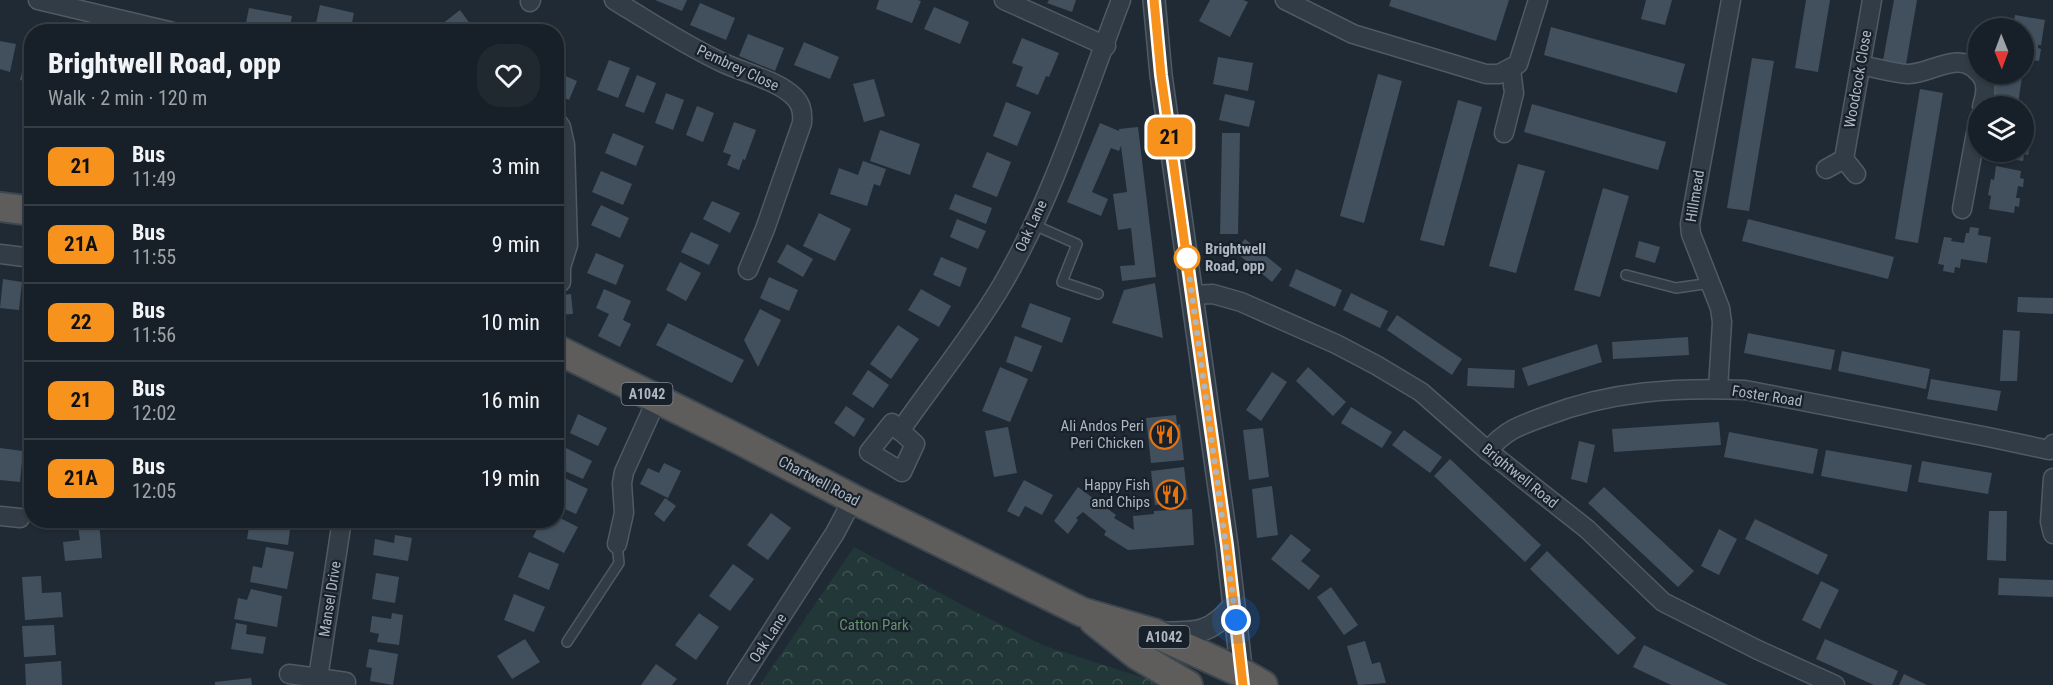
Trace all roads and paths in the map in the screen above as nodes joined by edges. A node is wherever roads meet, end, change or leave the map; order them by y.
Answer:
1 (38, 0) edge
2 (614, 0) edge
3 (1004, 0) edge
4 (1121, 0) edge
5 (1154, 0) edge
6 (1285, 0) edge
7 (1538, 0) edge
8 (1731, 0) edge
9 (1872, 0) edge
10 (139, 24) edge
11 (1106, 45) junction
12 (1861, 65) junction
13 (1968, 65) edge
14 (1510, 69) junction
15 (1504, 133) dead end
16 (564, 140) edge
17 (1844, 159) junction
18 (1971, 162) edge
19 (1826, 169) dead end
20 (1856, 174) dead end
21 (0, 207) edge
22 (1962, 209) dead end
23 (24, 210) edge
24 (1032, 224) junction
25 (0, 254) edge
26 (24, 257) edge
27 (564, 258) edge
28 (748, 270) dead end
29 (1626, 275) dead end
30 (1711, 283) junction
31 (1098, 294) dead end
32 (1192, 295) junction
33 (564, 353) edge
34 (1718, 389) junction
35 (657, 399) junction
36 (900, 430) dead end
37 (2053, 444) edge
38 (1488, 451) junction
39 (2053, 478) edge
40 (853, 499) junction
41 (0, 516) edge
42 (20, 518) dead end
43 (341, 528) edge
44 (2053, 534) edge
45 (617, 544) joint
46 (1234, 606) junction
47 (1083, 612) junction
48 (1154, 633) junction
49 (567, 642) dead end
50 (289, 674) dead end
51 (318, 678) junction
52 (1249, 681) edge
53 (345, 682) dead end
54 (737, 685) edge
55 (1188, 685) edge
56 (1835, 685) edge

1 - 10 street
2 - 28 street, Pembrey Close
3 - 11 street
4 - 11 street, Oak Lane
5 - 32 street
6 - 14 street
7 - 14 street
8 - 30 street, Hillmead
9 - 12 street, Woodcock Close
11 - 24 street, Oak Lane
12 - 13 street
12 - 17 street, Woodcock Close
14 - 15 street
16 - 27 street
17 - 19 street
17 - 20 street
18 - 22 street
21 - 23 highway
24 - 31 lane
24 - 36 street, Oak Lane
25 - 26 street
29 - 30 lane
30 - 34 street, Hillmead
32 - 38 street, Brightwell Road
32 - 46 street
33 - 35 highway, Chartwell Road / A1042
34 - 37 street, Foster Road
34 - 38 street, Foster Road
35 - 40 highway, Chartwell Road / A1042
35 - 45 street
38 - 56 street, Brightwell Road
39 - 44 street
40 - 47 highway, Chartwell Road / A1042
40 - 54 street, Oak Lane
41 - 42 street
43 - 51 street, Mansel Drive
45 - 49 lane
46 - 48 street
46 - 52 street
47 - 48 highway, Chartwell Road / A1042
47 - 55 highway, Chartwell Road / A1042
48 - 52 highway, Chartwell Road / A1042
50 - 51 street
51 - 53 street

